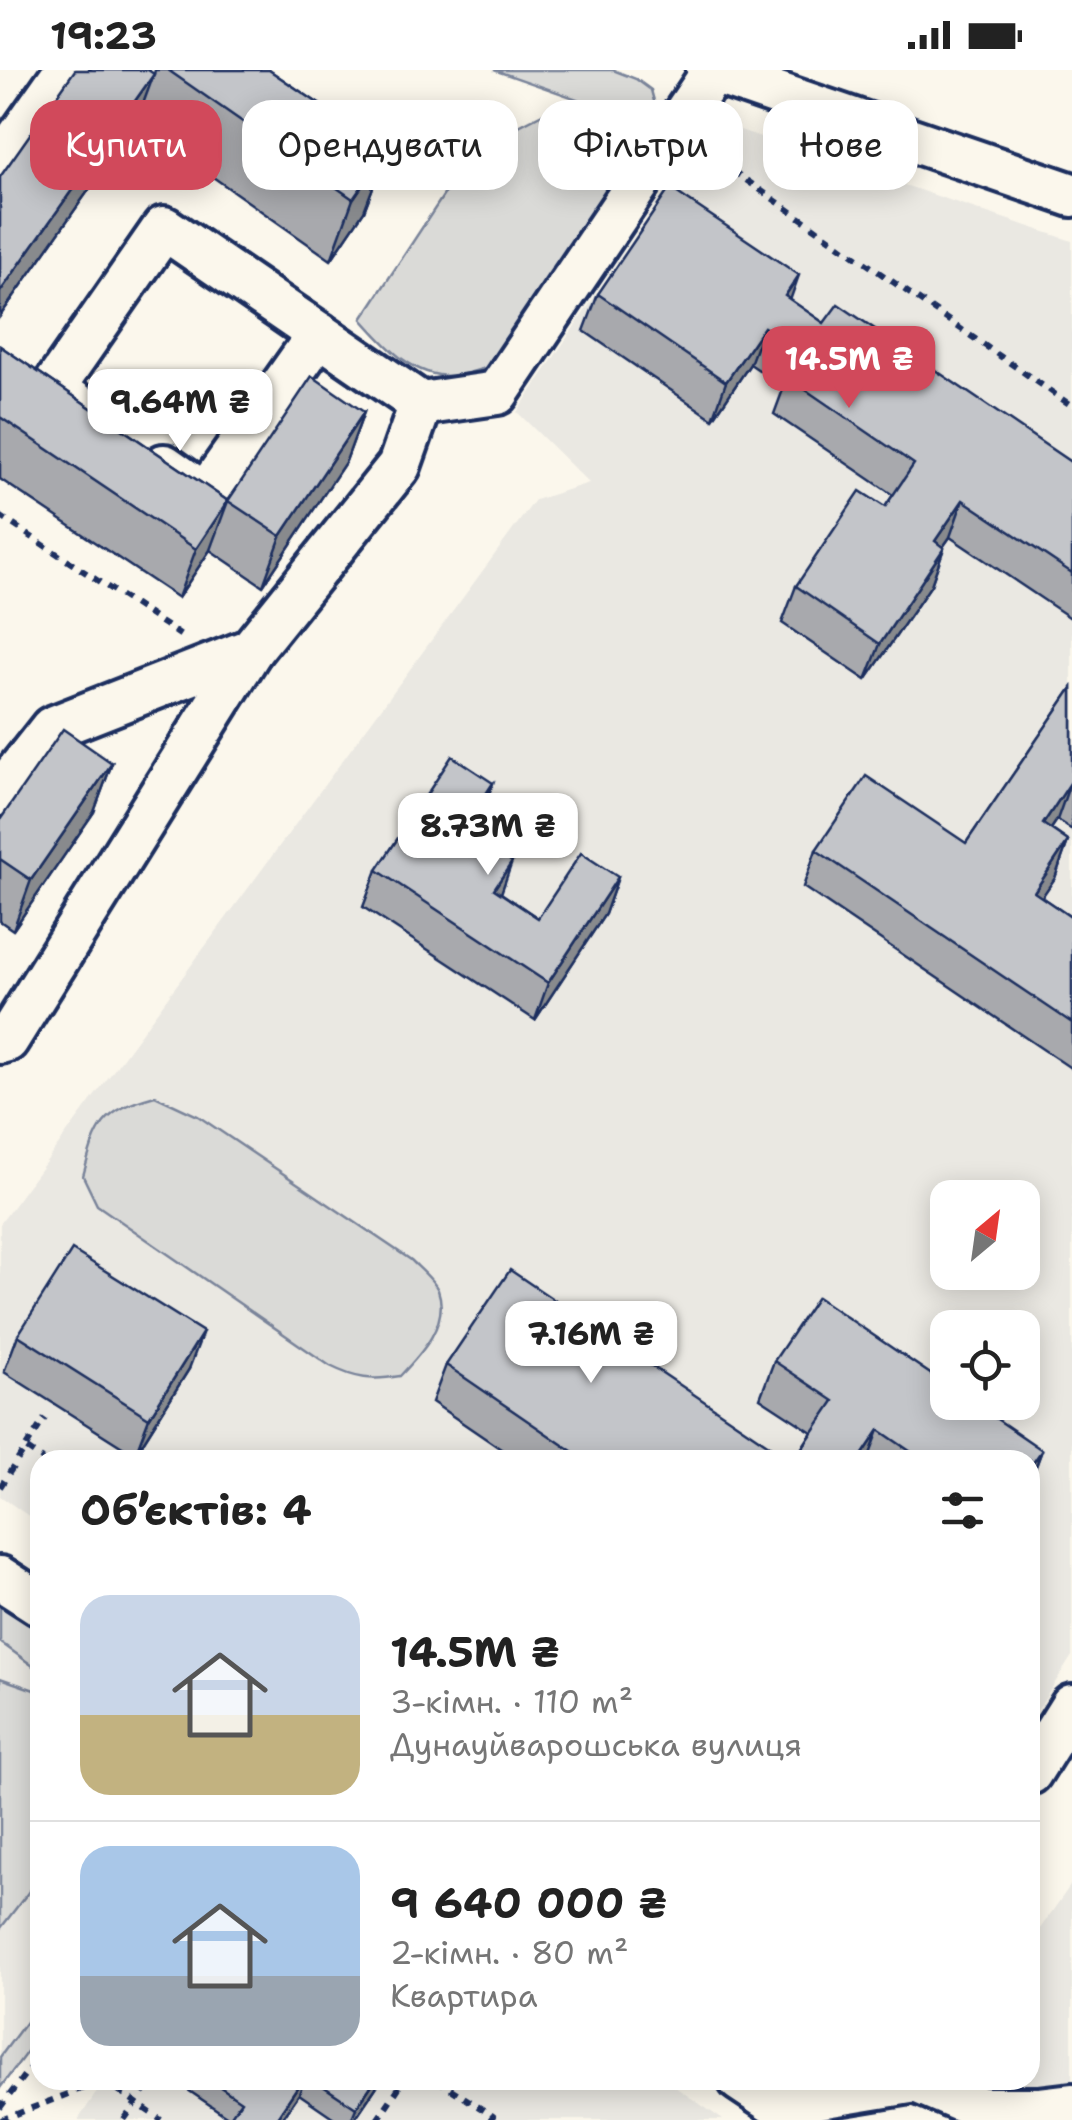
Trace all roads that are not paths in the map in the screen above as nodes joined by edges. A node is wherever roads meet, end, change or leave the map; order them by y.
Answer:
1 (66, 70) edge
2 (711, 71) edge
3 (0, 164) edge
4 (1072, 196) edge
5 (319, 334) junction
6 (421, 404) junction
7 (236, 656) junction
8 (0, 794) edge
9 (0, 1042) edge
10 (0, 1578) edge
11 (30, 1598) edge
12 (1072, 1706) edge
13 (1040, 1758) edge
14 (939, 2090) edge
15 (1072, 2105) edge

1 - 3 street
2 - 4 street
2 - 6 street
5 - 5 street
5 - 6 street
6 - 7 street
7 - 8 street
7 - 9 street
10 - 11 street
12 - 13 street
14 - 15 street

